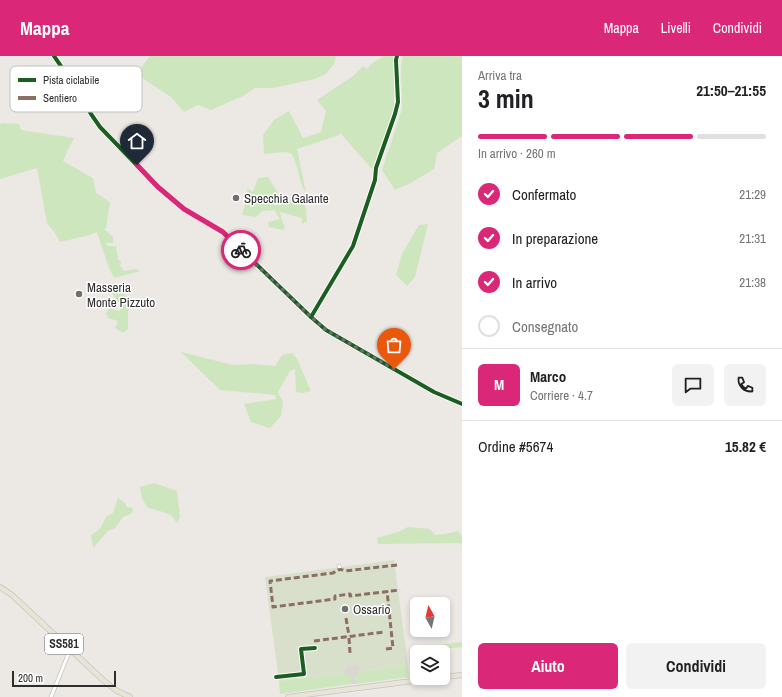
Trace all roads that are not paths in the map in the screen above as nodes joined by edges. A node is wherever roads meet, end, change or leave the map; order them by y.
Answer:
1 (54, 56) edge
2 (397, 56) edge
3 (61, 66) edge
4 (90, 112) edge
5 (311, 317) junction
6 (462, 404) edge
7 (0, 586) edge
8 (314, 648) dead end
9 (70, 650) junction
10 (462, 675) edge
11 (450, 676) edge
12 (276, 677) dead end
13 (410, 681) edge
14 (51, 697) edge
15 (130, 697) edge
16 (288, 697) edge

1 - 3 street
2 - 5 street
4 - 5 street
5 - 6 street
7 - 9 main road, SS581
8 - 12 street
9 - 14 street
9 - 15 main road, SS581
10 - 11 main road
13 - 16 main road

